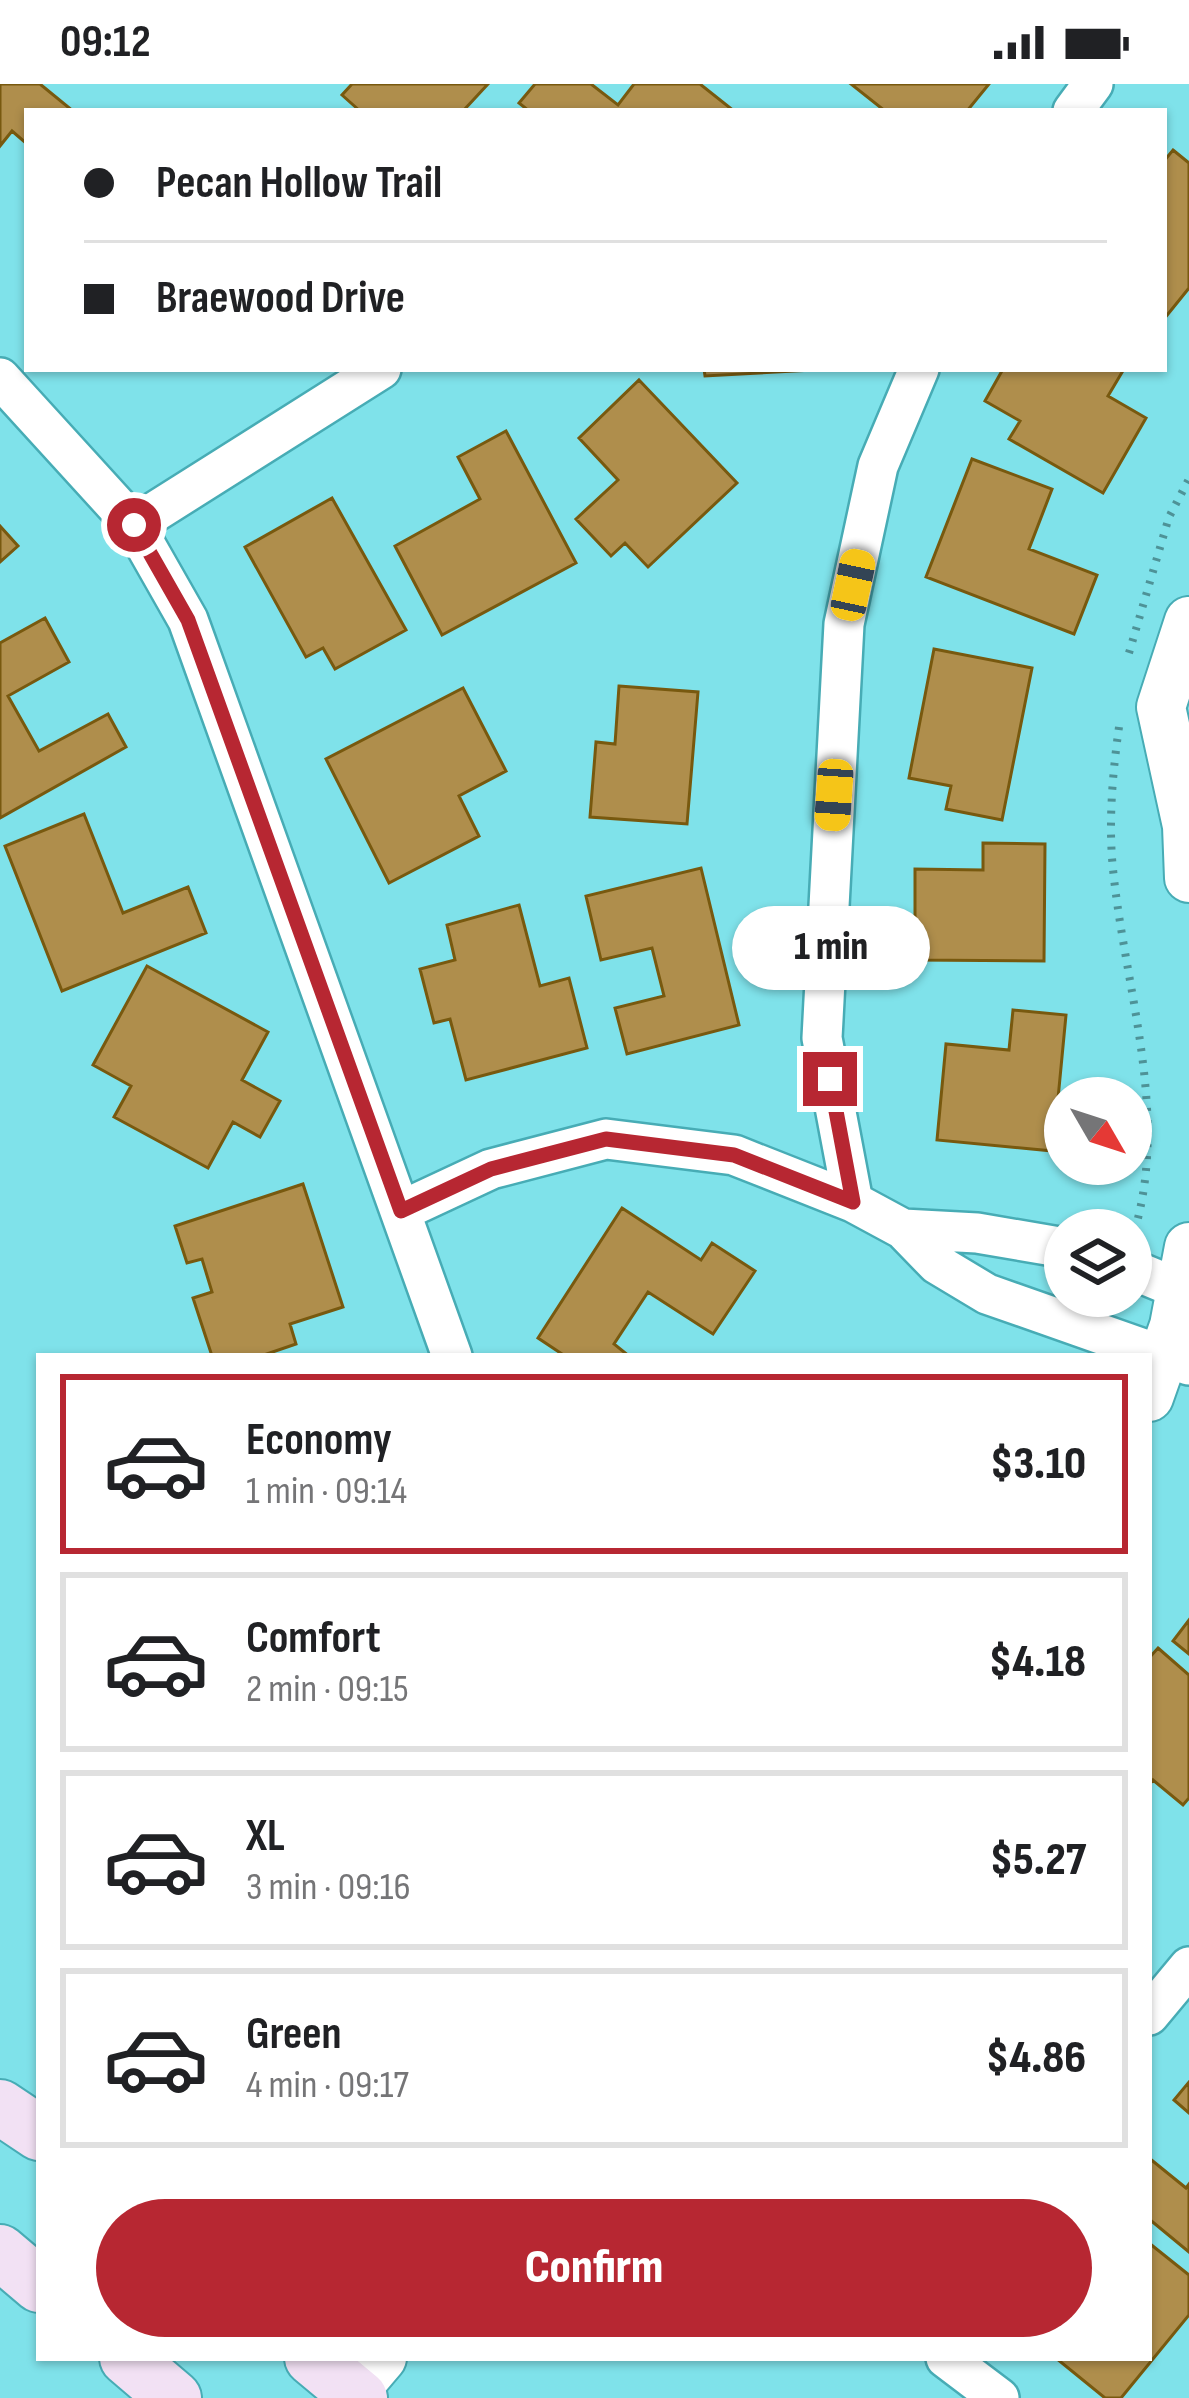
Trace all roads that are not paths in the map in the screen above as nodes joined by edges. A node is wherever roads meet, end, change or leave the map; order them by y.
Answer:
1 (376, 372) edge
2 (918, 372) edge
3 (0, 378) edge
4 (134, 525) junction
5 (1189, 621) edge
6 (1188, 826) edge
7 (1189, 878) edge
8 (853, 1202) junction
9 (401, 1211) junction
10 (903, 1229) junction
11 (1044, 1244) edge
12 (1152, 1272) edge
13 (1186, 1276) edge
14 (451, 1353) edge
15 (1122, 1353) edge
16 (1167, 1373) edge
17 (1189, 1967) edge
18 (1152, 2011) edge
19 (0, 2107) edge
20 (36, 2132) edge
21 (0, 2252) edge
22 (36, 2282) edge
23 (131, 2361) edge
24 (950, 2361) edge
25 (174, 2398) edge
26 (999, 2398) edge

1 - 4 street
2 - 8 street
3 - 4 street
4 - 9 street
5 - 6 street
6 - 7 street
8 - 9 street
8 - 10 street
9 - 14 street
10 - 11 street
10 - 15 street
12 - 13 street
13 - 16 street
17 - 18 street
19 - 20 main road
21 - 22 main road
23 - 25 main road
24 - 26 street

